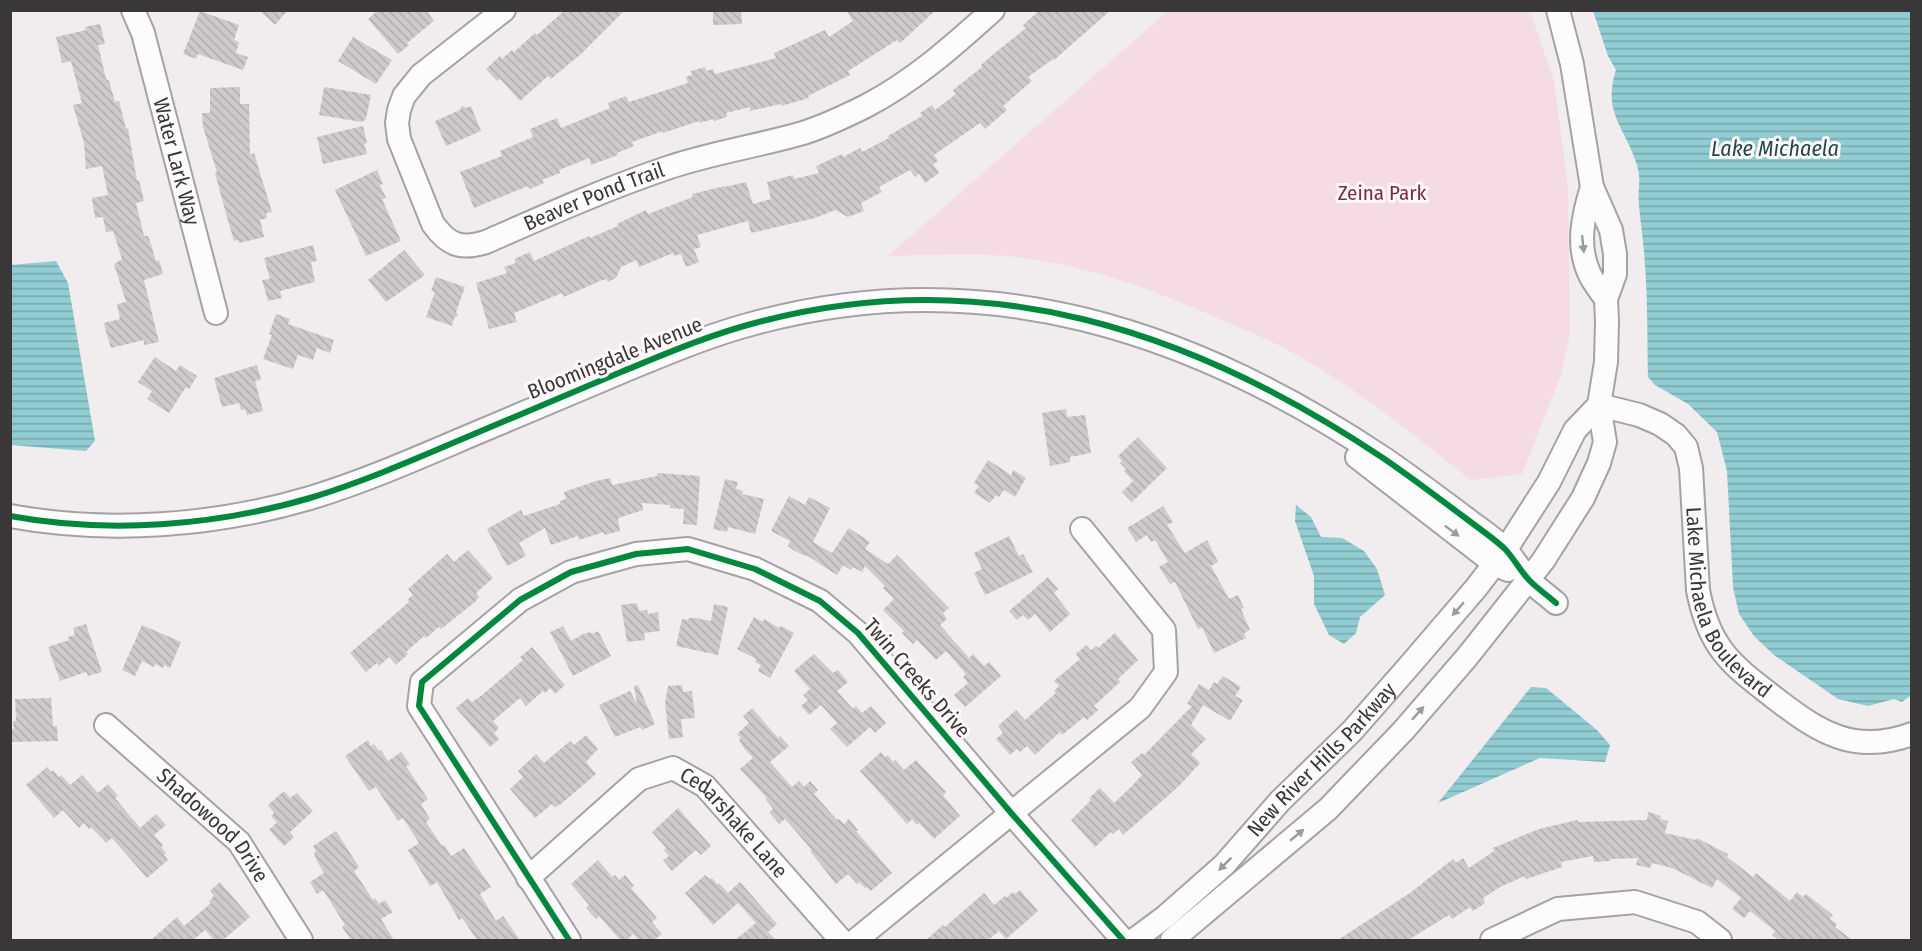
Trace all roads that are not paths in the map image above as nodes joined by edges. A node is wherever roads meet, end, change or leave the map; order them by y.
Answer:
1 (133, 10) edge
2 (504, 10) edge
3 (993, 10) edge
4 (1558, 10) edge
5 (1592, 187) junction
6 (1605, 299) junction
7 (216, 313) dead end
8 (1599, 405) junction
9 (1549, 482) junction
10 (1583, 498) junction
11 (10, 516) edge
12 (1082, 529) dead end
13 (1500, 557) junction
14 (1529, 579) junction
15 (1556, 603) dead end
16 (1365, 717) junction
17 (106, 725) dead end
18 (1911, 734) edge
19 (1393, 742) junction
20 (1317, 766) junction
21 (1344, 793) junction
22 (1012, 814) junction
23 (528, 878) junction
24 (290, 936) edge
25 (569, 940) edge
26 (841, 940) edge
27 (856, 940) edge
28 (1123, 940) edge
29 (1134, 940) edge
30 (1172, 940) edge
31 (1492, 940) edge
32 (1720, 940) edge

1 - 7 street, Water Lark Way
2 - 3 street, Beaver Pond Trail
4 - 5 street
5 - 6 street
5 -> 6 street
6 - 8 street
8 - 9 street
8 - 10 street
8 - 18 street, Lake Michaela Boulevard
9 - 10 street
9 - 13 street
10 - 14 street
11 - 13 street, Bloomingdale Avenue
12 - 22 street
13 - 14 street, Bloomingdale Avenue
13 -> 16 street, New River Hills Parkway
14 - 15 street, Bloomingdale Avenue
19 -> 14 street, New River Hills Parkway
16 - 19 street
16 - 20 street, New River Hills Parkway
17 - 24 street, Shadowood Drive
19 - 21 street, New River Hills Parkway
20 - 21 street
20 -> 29 street, New River Hills Parkway
30 -> 21 street, New River Hills Parkway
22 - 23 street, Twin Creeks Drive
22 - 27 street
22 - 28 street, Twin Creeks Drive
23 - 25 street, Twin Creeks Drive
23 - 26 street, Cedarshake Lane
31 - 32 street

